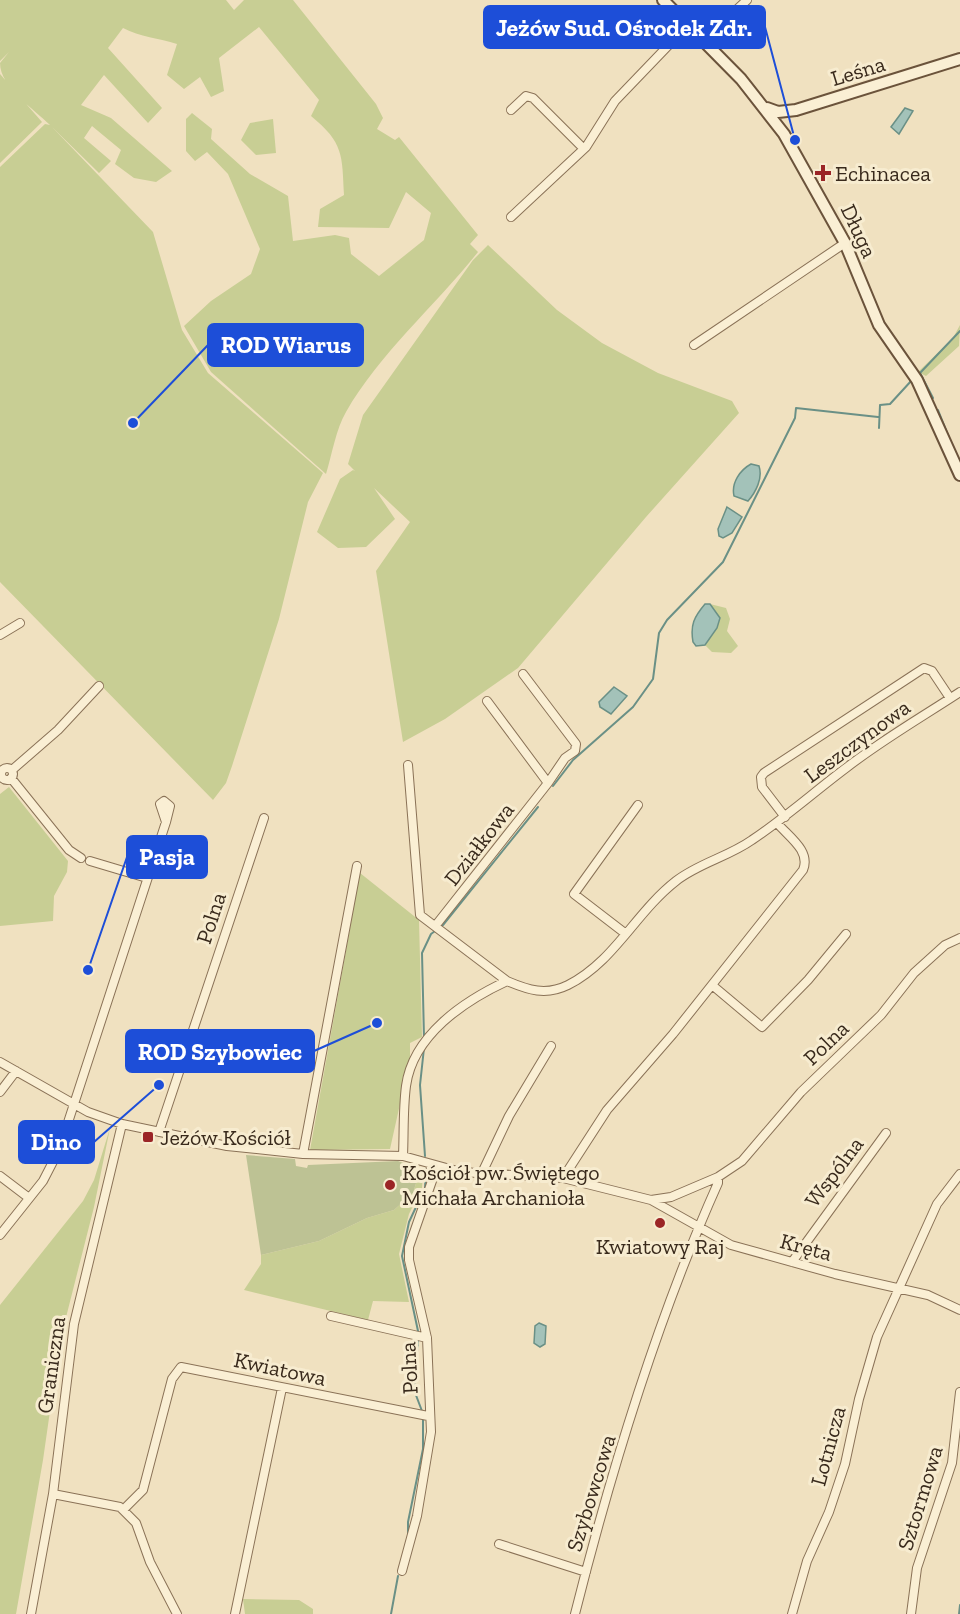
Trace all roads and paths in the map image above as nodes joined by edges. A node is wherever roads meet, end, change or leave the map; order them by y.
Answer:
1 (663, 0) edge
2 (747, 0) edge
3 (688, 25) junction
4 (704, 40) junction
5 (960, 59) edge
6 (766, 108) junction
7 (511, 110) dead end
8 (796, 111) junction
9 (784, 134) junction
10 (584, 149) junction
11 (511, 216) dead end
12 (845, 243) junction
13 (694, 345) dead end
14 (960, 475) edge
15 (20, 623) dead end
16 (0, 635) edge
17 (523, 675) dead end
18 (99, 686) dead end
19 (960, 692) edge
20 (950, 698) junction
21 (487, 701) dead end
22 (408, 765) dead end
23 (5, 774) edge
24 (548, 783) junction
25 (638, 805) dead end
26 (785, 817) junction
27 (264, 818) dead end
28 (166, 822) dead end
29 (777, 823) junction
30 (81, 858) dead end
31 (90, 861) dead end
32 (357, 866) dead end
33 (147, 878) junction
34 (439, 929) junction
35 (626, 934) junction
36 (846, 934) dead end
37 (960, 938) edge
38 (507, 981) junction
39 (712, 985) junction
40 (551, 1046) dead end
41 (0, 1062) edge
42 (16, 1071) junction
43 (0, 1092) edge
44 (73, 1103) junction
45 (122, 1124) junction
46 (159, 1132) junction
47 (886, 1133) dead end
48 (303, 1154) junction
49 (403, 1156) junction
50 (430, 1164) junction
51 (960, 1174) edge
52 (481, 1175) junction
53 (0, 1176) edge
54 (718, 1177) junction
55 (563, 1178) junction
56 (29, 1198) junction
57 (651, 1200) junction
58 (699, 1229) junction
59 (0, 1235) edge
60 (792, 1262) junction
61 (898, 1287) junction
62 (960, 1310) edge
63 (331, 1316) dead end
64 (427, 1338) junction
65 (282, 1388) junction
66 (960, 1392) edge
67 (428, 1416) junction
68 (53, 1494) junction
69 (123, 1510) junction
70 (499, 1544) dead end
71 (402, 1571) dead end
72 (586, 1572) junction
73 (31, 1614) edge
74 (177, 1614) edge
75 (236, 1614) edge
76 (576, 1614) edge
77 (792, 1614) edge
78 (911, 1614) edge

1 - 3 street, Długa
2 - 4 street
3 - 4 street, Długa
3 - 10 street
4 - 6 street, Długa
5 - 8 street, Leśna
6 - 8 street, Leśna
6 - 9 street, Długa
7 - 10 street
8 - 9 street
9 - 12 street, Długa
10 - 11 street
12 - 13 street
12 - 14 street, Długa
15 - 16 street
17 - 24 street, Działkowa
18 - 23 street
19 - 20 street, Leszczynowa
20 - 26 street, Leszczynowa
20 - 26 street
21 - 24 street
22 - 34 street, Działkowa
23 - 30 street
24 - 34 street, Działkowa
25 - 35 street
26 - 29 street, Leszczynowa
27 - 46 street, Polna
28 - 33 street
29 - 35 street, Leszczynowa
29 - 39 street
31 - 33 street
32 - 48 street
33 - 44 street
34 - 38 street, Działkowa
35 - 38 street, Leszczynowa
36 - 39 street
37 - 54 street, Polna
38 - 49 street
39 - 55 street
40 - 52 street
41 - 42 street, Polna
42 - 43 street
42 - 44 street, Polna
44 - 45 street, Polna
44 - 56 street
45 - 46 street, Polna
45 - 68 street, Graniczna
46 - 48 street, Polna
47 - 60 street, Wspólna
48 - 49 street, Polna
49 - 50 street, Polna
50 - 52 street, Polna
50 - 64 street, Polna
51 - 61 street, Lotnicza
52 - 55 street, Polna
53 - 56 street
54 - 57 street, Polna
54 - 58 street
55 - 57 street, Polna
56 - 59 street
57 - 58 street, Kręta
58 - 60 street, Kręta
58 - 72 street, Szybowcowa
60 - 61 street, Kręta
61 - 62 street, Kręta
61 - 77 street, Lotnicza
63 - 64 street
64 - 67 street, Polna
65 - 67 street, Kwiatowa
65 - 69 street, Kwiatowa
65 - 75 street
66 - 78 street, Sztormowa
67 - 71 street, Polna
68 - 69 street
68 - 73 street, Graniczna
69 - 74 street
70 - 72 street
72 - 76 street, Szybowcowa

